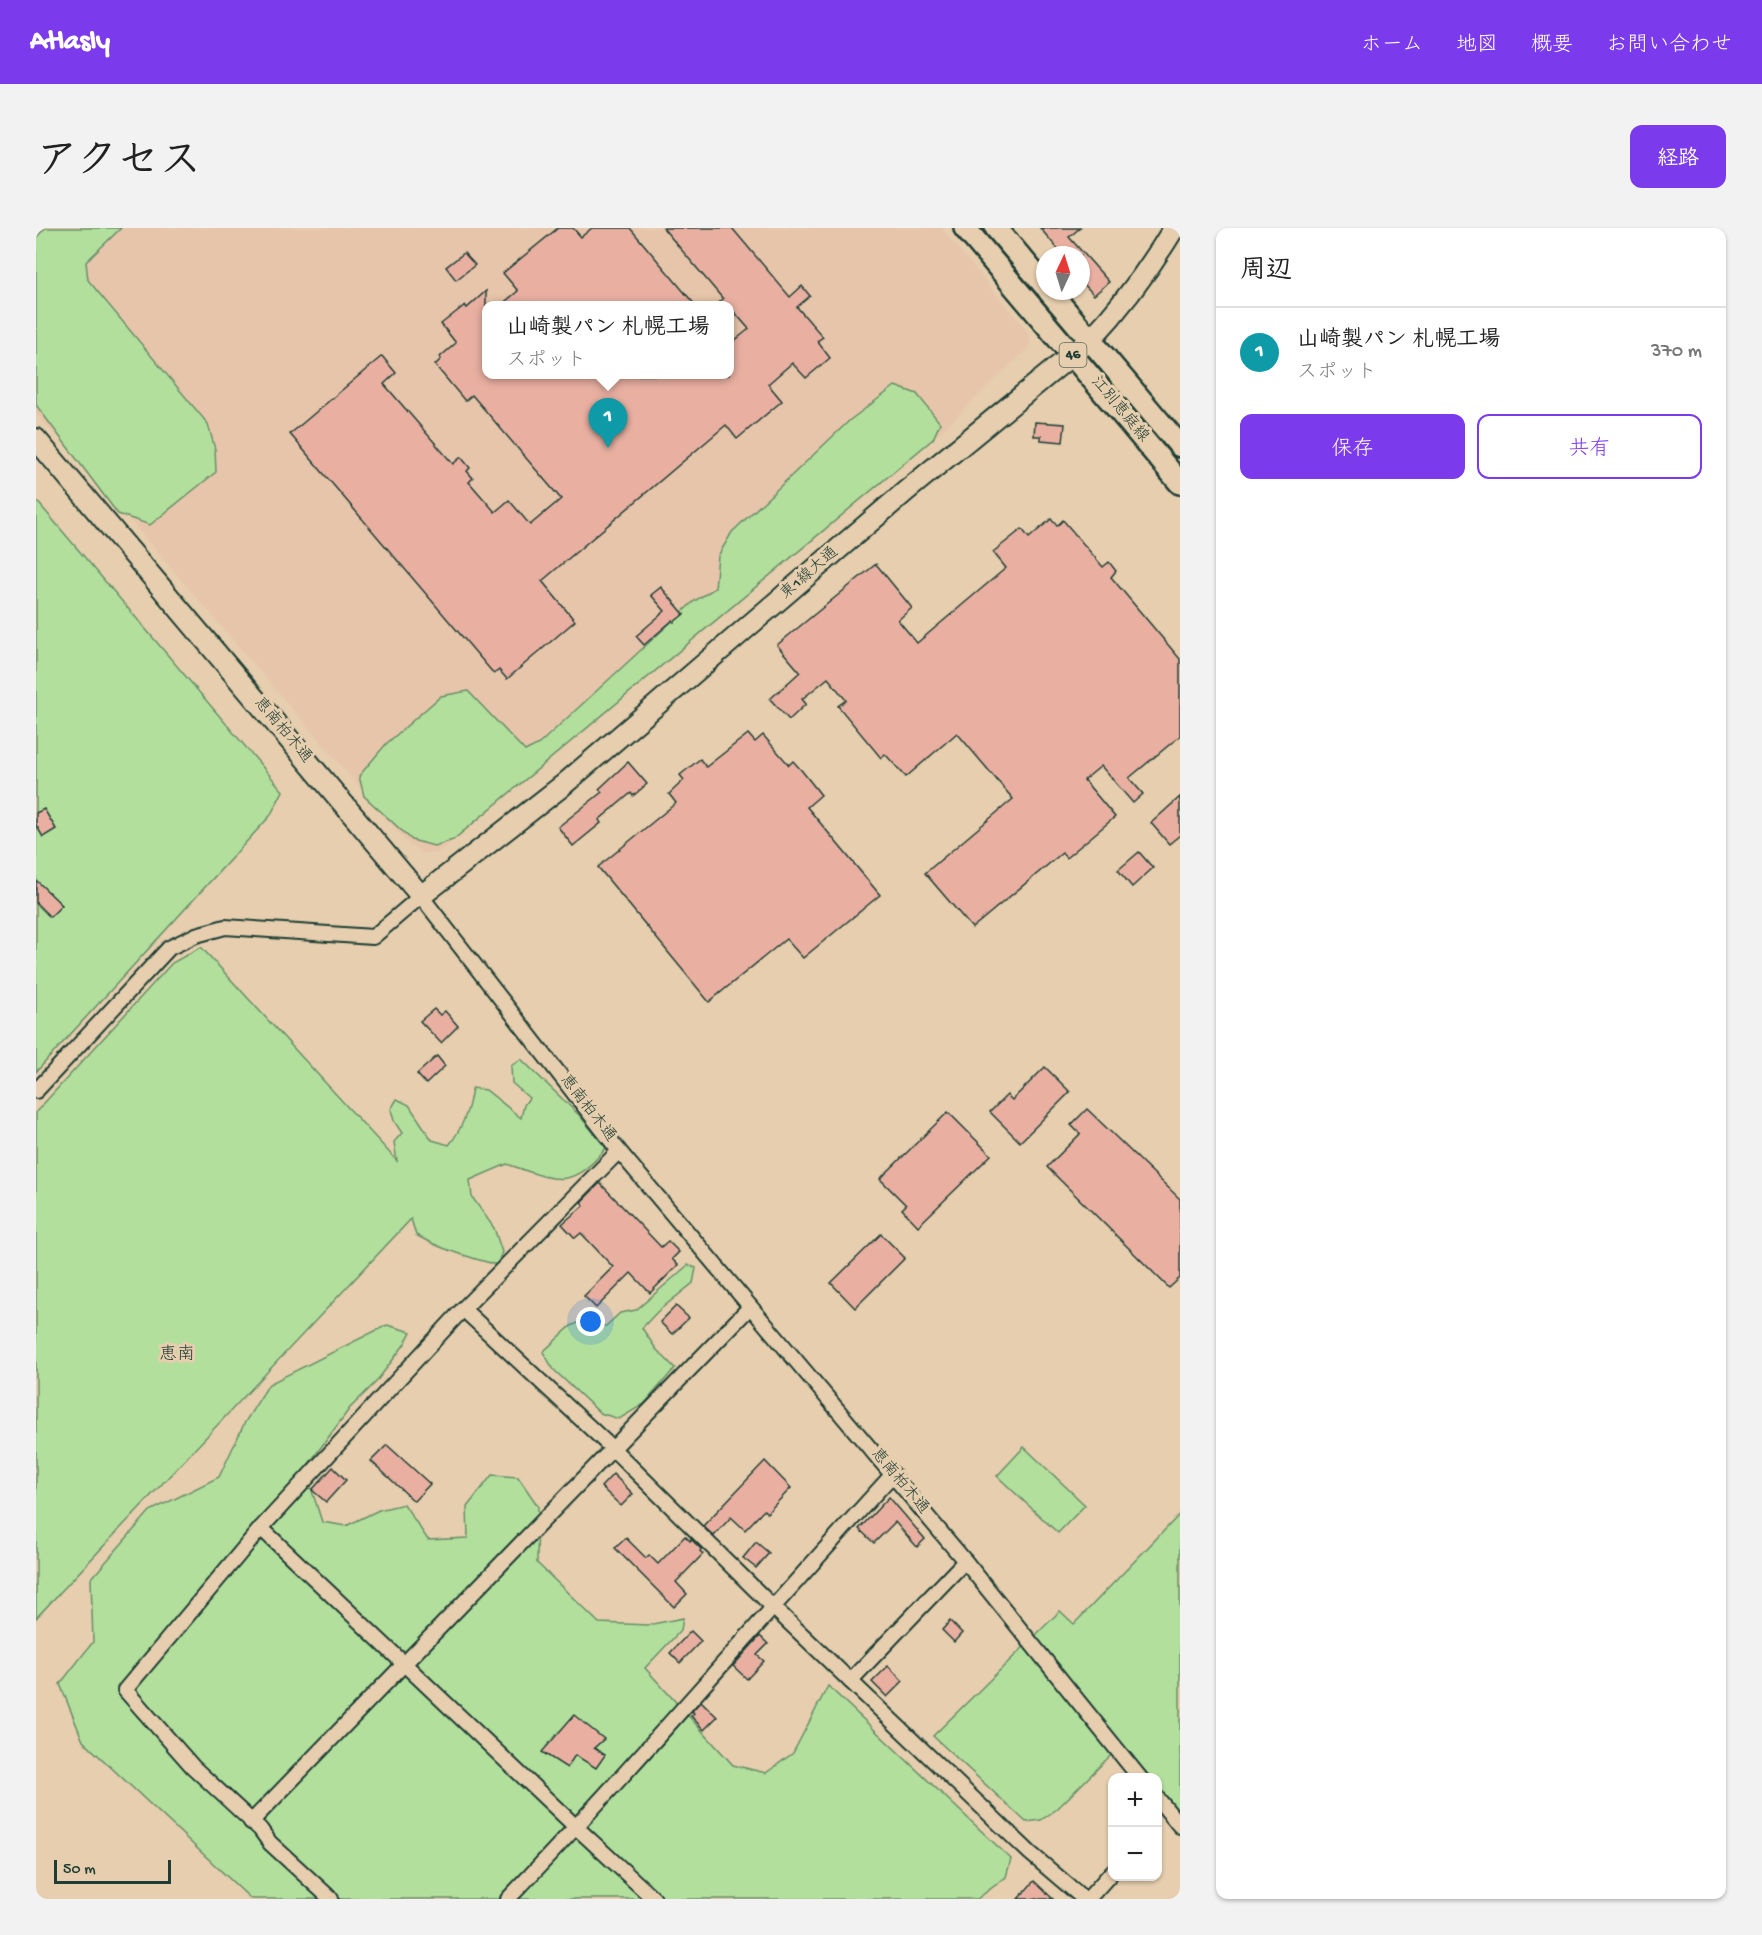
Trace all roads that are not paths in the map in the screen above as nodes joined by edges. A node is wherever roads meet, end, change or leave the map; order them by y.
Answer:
1 (965, 228) edge
2 (996, 228) edge
3 (1174, 228) edge
4 (1036, 275) edge
5 (1057, 300) edge
6 (1090, 340) junction
7 (1072, 354) junction
8 (36, 439) edge
9 (1180, 446) edge
10 (1180, 483) edge
11 (421, 896) junction
12 (36, 1091) edge
13 (619, 1151) junction
14 (750, 1307) junction
15 (463, 1309) junction
16 (614, 1450) junction
17 (893, 1474) junction
18 (261, 1528) junction
19 (965, 1561) junction
20 (772, 1606) junction
21 (405, 1664) junction
22 (850, 1681) junction
23 (1136, 1773) edge
24 (1162, 1816) edge
25 (251, 1822) junction
26 (1180, 1826) edge
27 (576, 1827) junction
28 (1108, 1877) edge
29 (331, 1899) edge
30 (508, 1899) edge
31 (654, 1899) edge
32 (1084, 1899) edge
33 (1088, 1899) edge

1 - 7 main road, 江別恵庭線 / 46
2 - 4 main road
3 - 6 street, 東1線大通
5 - 6 main road, 江別恵庭線 / 46
6 - 7 street, 東1線大通
6 - 9 main road, 江別恵庭線 / 46
7 - 10 main road, 江別恵庭線 / 46
7 - 11 street, 東1線大通
8 - 11 street, 恵南柏木通
11 - 12 street
11 - 13 street, 恵南柏木通
13 - 14 street, 恵南柏木通
13 - 15 street
14 - 16 street
14 - 17 street, 恵南柏木通
15 - 16 street
15 - 18 street
16 - 20 street
16 - 21 street
17 - 19 street, 恵南柏木通
17 - 20 street
18 - 21 street
18 - 25 street
19 - 22 street
19 - 23 street, 恵南柏木通
20 - 22 street
20 - 27 street
21 - 25 street
21 - 27 street
22 - 32 street
24 - 26 street
25 - 29 street
27 - 30 street
27 - 31 street
28 - 33 street

